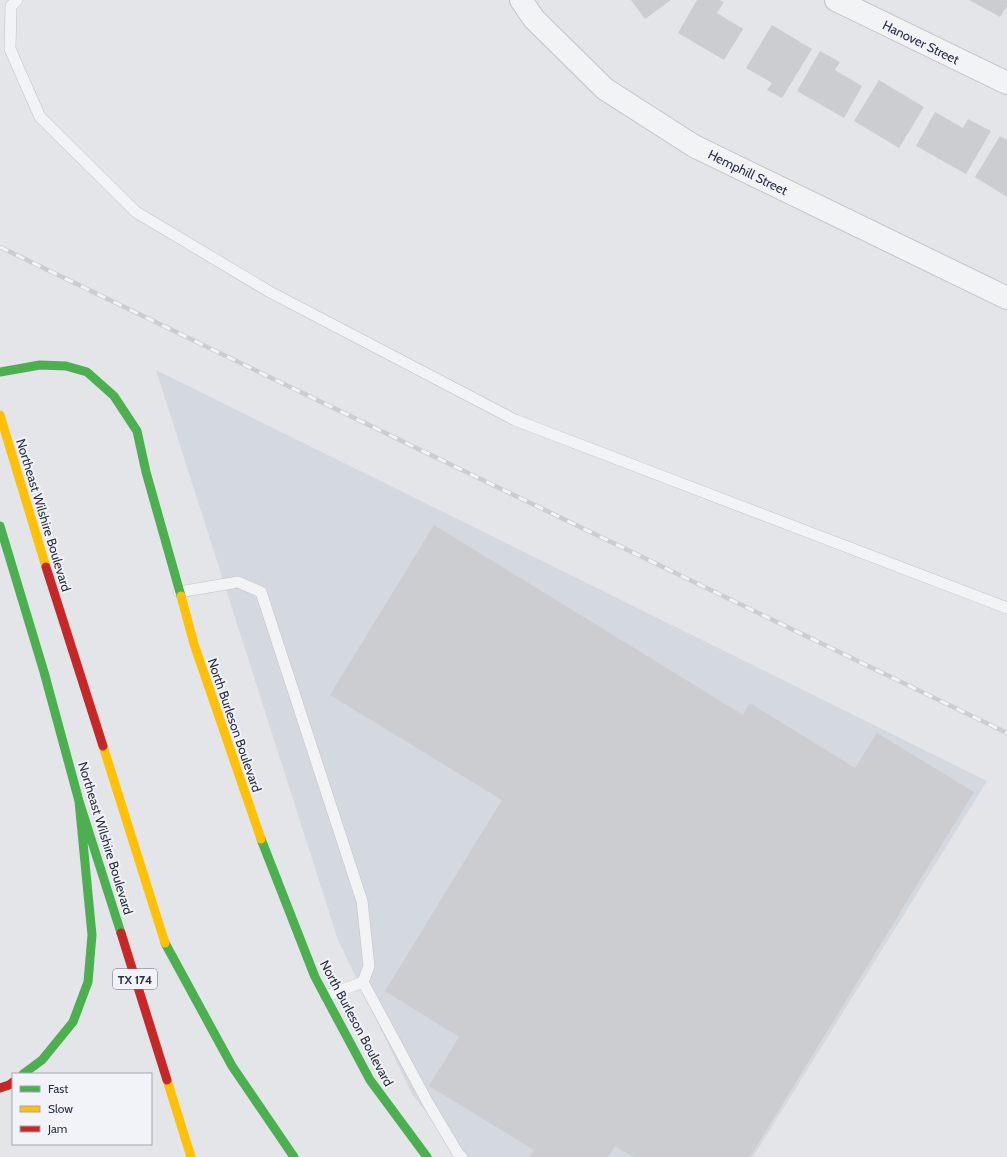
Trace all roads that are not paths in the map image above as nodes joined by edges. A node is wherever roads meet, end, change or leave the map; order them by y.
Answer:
1 (17, 0) edge
2 (521, 0) edge
3 (836, 0) edge
4 (1007, 83) edge
5 (1007, 298) edge
6 (0, 372) edge
7 (0, 415) edge
8 (0, 526) edge
9 (179, 592) junction
10 (1007, 608) edge
11 (80, 801) junction
12 (363, 982) junction
13 (326, 996) junction
14 (24, 1073) edge
15 (12, 1083) edge
16 (0, 1088) edge
17 (191, 1157) edge
18 (294, 1157) edge
19 (427, 1157) edge
20 (462, 1157) edge

1 - 10 lane
2 - 5 street, Hemphill Street
3 - 4 street, Hanover Street
6 - 9 main road, North Burleson Boulevard
7 - 18 main road, Northeast Wilshire Boulevard
8 - 11 main road, Northeast Wilshire Boulevard / TX 174
9 - 12 lane
9 - 13 main road, North Burleson Boulevard
11 - 14 main road
11 - 17 main road, Northeast Wilshire Boulevard / TX 174
12 - 13 lane
12 - 20 lane
13 - 19 main road, North Burleson Boulevard
15 - 16 main road

